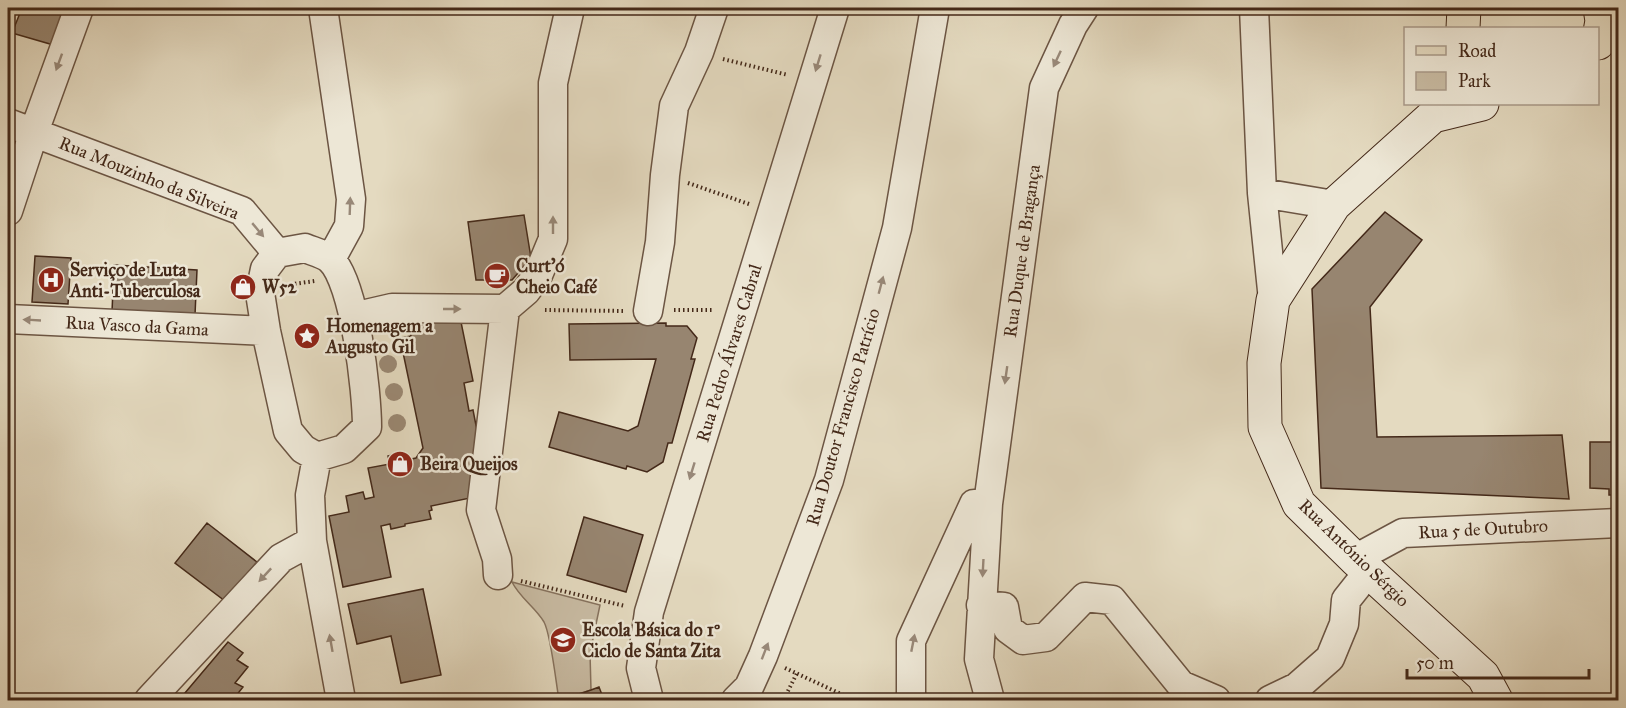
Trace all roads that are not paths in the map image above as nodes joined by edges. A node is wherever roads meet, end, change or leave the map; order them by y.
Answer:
1 (79, 8) edge
2 (323, 8) edge
3 (570, 8) edge
4 (714, 8) edge
5 (835, 8) edge
6 (935, 8) edge
7 (1084, 8) edge
8 (1254, 8) edge
9 (1464, 8) edge
10 (1463, 27) edge
11 (1474, 105) edge
12 (1435, 110) edge
13 (21, 127) edge
14 (1262, 194) junction
15 (1334, 205) junction
16 (8, 211) edge
17 (277, 253) junction
18 (338, 271) junction
19 (1273, 300) junction
20 (505, 309) junction
21 (648, 311) dead end
22 (353, 317) junction
23 (8, 319) edge
24 (266, 331) junction
25 (317, 457) junction
26 (988, 504) junction
27 (1618, 523) edge
28 (312, 541) junction
29 (1362, 565) junction
30 (497, 567) road end
31 (981, 605) junction
32 (149, 700) edge
33 (341, 700) edge
34 (649, 700) edge
35 (736, 700) edge
36 (911, 700) edge
37 (990, 700) edge
38 (1216, 700) edge
39 (1270, 700) edge
40 (1496, 700) edge

1 -> 13 street
18 -> 2 street
20 -> 3 street
4 - 21 street
5 -> 34 street, Rua Pedro Álvares Cabral
35 -> 6 street, Rua Doutor Francisco Patrício
7 -> 26 street, Rua Duque de Bragança
8 - 14 street
9 - 10 main road
11 - 12 street, Rua António Sérgio
12 - 15 street, Rua António Sérgio
13 - 16 street
13 -> 17 street, Rua Mouzinho da Silveira
14 - 15 street
14 - 19 street
15 - 19 street, Rua António Sérgio
17 - 18 street
17 - 24 street
18 - 22 street
19 - 29 street, Rua António Sérgio
22 -> 20 street
20 - 30 street
22 - 25 street
24 -> 23 street, Rua Vasco da Gama
24 - 25 street
25 - 28 street
26 -> 31 street, Rua Duque de Bragança
36 -> 26 street
27 - 29 street, Rua 5 de Outubro
28 -> 32 street
33 -> 28 street
29 - 39 street
29 - 40 street, Rua António Sérgio
31 - 37 street, Rua Duque de Bragança
31 - 38 street

